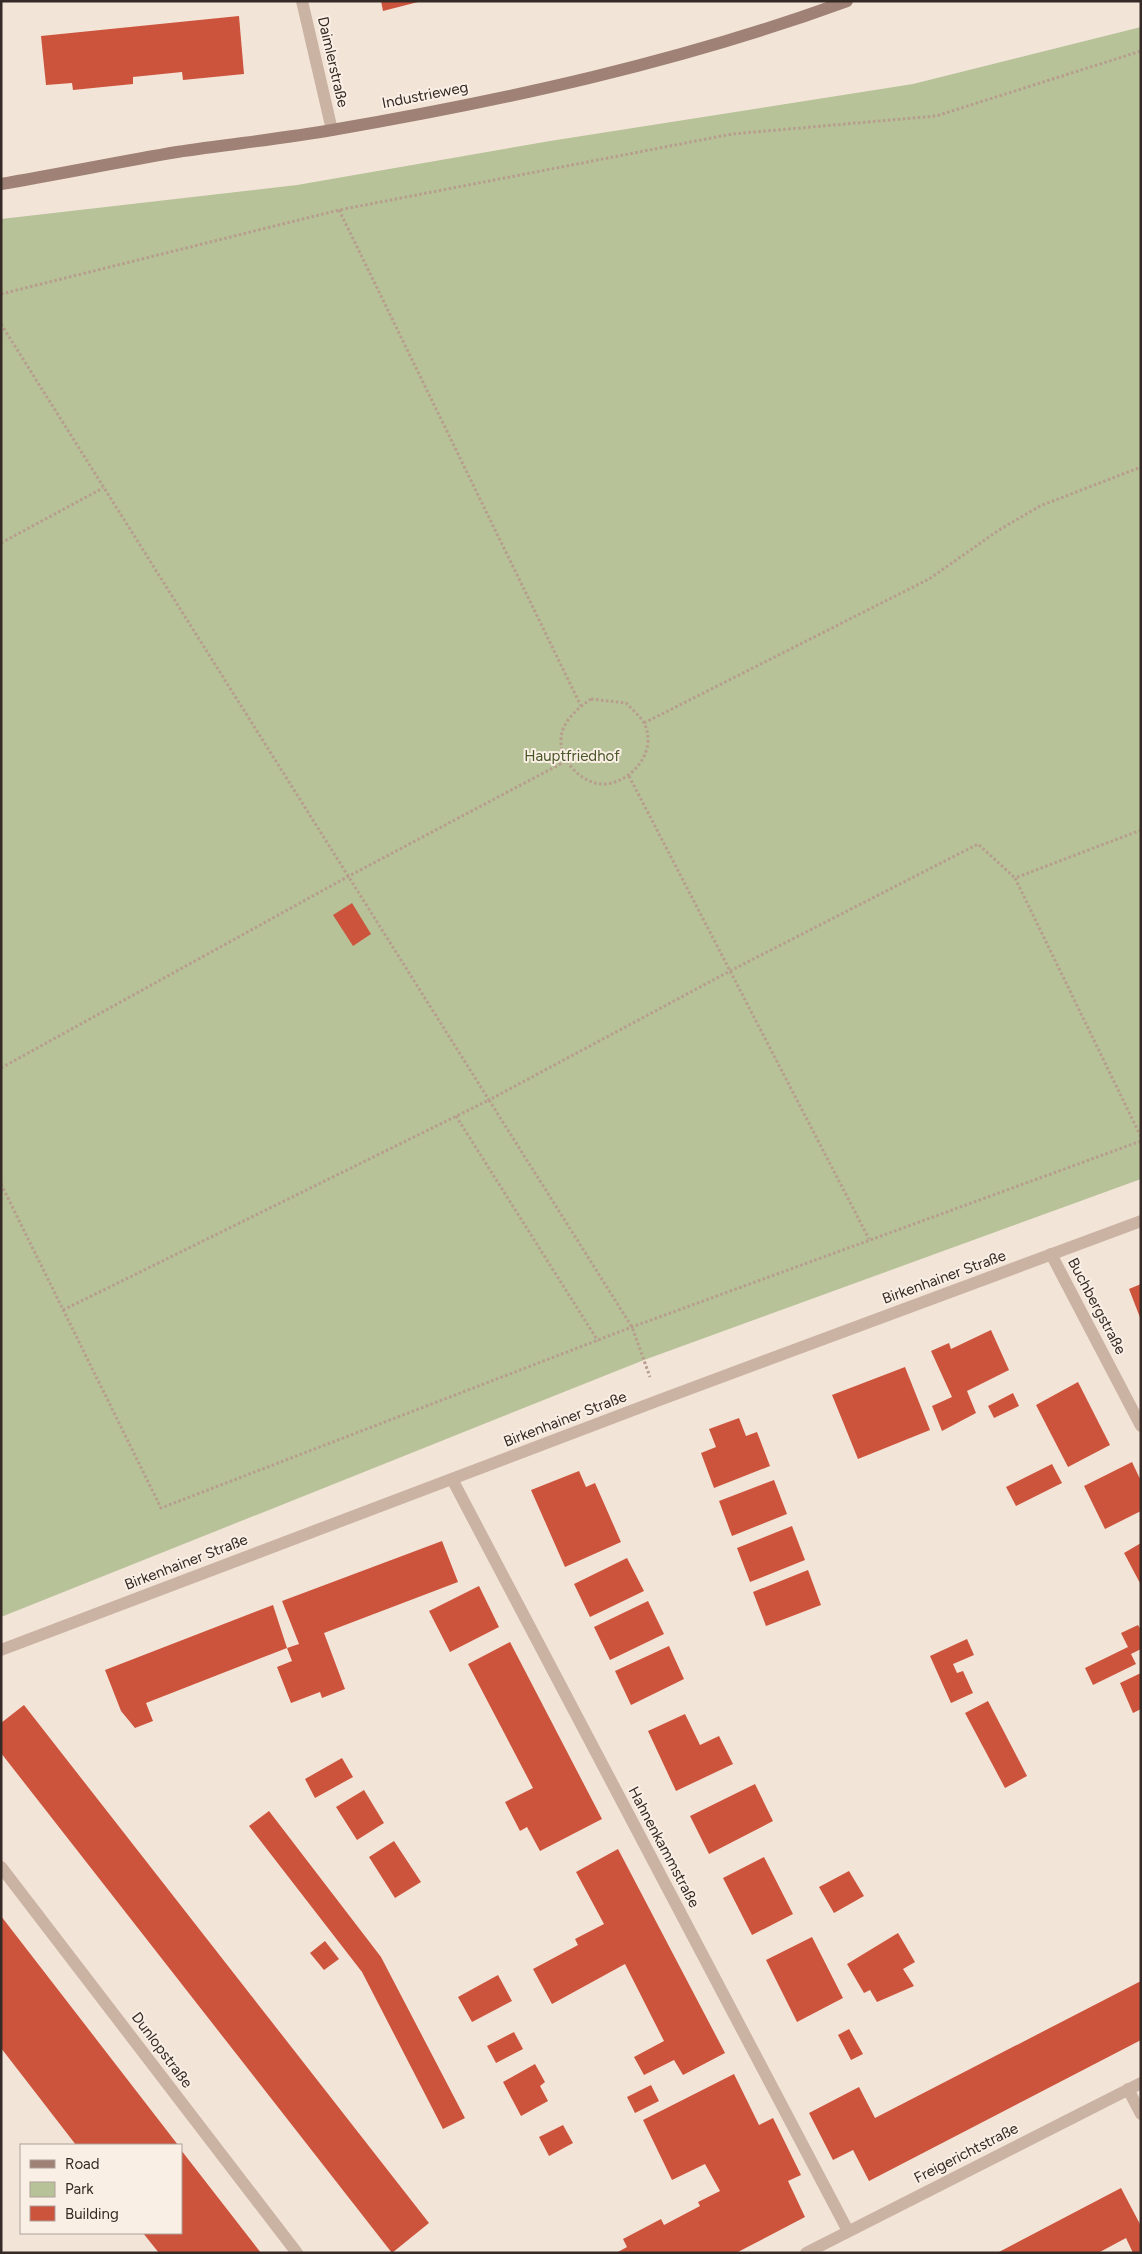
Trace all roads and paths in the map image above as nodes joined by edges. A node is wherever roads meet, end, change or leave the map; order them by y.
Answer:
1 (302, 1) edge
2 (847, 1) edge
3 (1141, 52) edge
4 (332, 130) junction
5 (1, 184) edge
6 (339, 210) junction
7 (1, 294) edge
8 (1, 324) edge
9 (1141, 467) edge
10 (103, 488) junction
11 (1, 543) edge
12 (581, 706) junction
13 (644, 724) junction
14 (566, 761) junction
15 (628, 776) junction
16 (1141, 830) edge
17 (349, 876) junction
18 (1015, 878) junction
19 (730, 971) junction
20 (1, 1068) edge
21 (489, 1100) junction
22 (456, 1116) junction
23 (1141, 1139) edge
24 (1, 1184) edge
25 (1141, 1221) edge
26 (869, 1240) junction
27 (1051, 1254) junction
28 (63, 1310) junction
29 (632, 1327) junction
30 (598, 1341) junction
31 (657, 1401) junction
32 (1141, 1426) edge
33 (452, 1479) junction
34 (1, 1650) edge
35 (1, 1867) edge
36 (1141, 2083) edge
37 (1128, 2089) junction
38 (1141, 2114) edge
39 (848, 2231) junction
40 (297, 2253) edge
41 (806, 2253) edge

1 - 4 street, Daimlerstraße
2 - 4 street, Industrieweg
3 - 6 path
4 - 5 street, Industrieweg
6 - 7 path
6 - 12 path
8 - 10 path
9 - 13 path
10 - 11 path
10 - 17 path
12 - 13 path
12 - 14 path
13 - 15 path
14 - 15 path
14 - 17 path
15 - 19 path
16 - 18 path
17 - 20 path
17 - 21 path
18 - 19 path
18 - 23 path
19 - 21 path
19 - 26 path
21 - 22 path
21 - 29 path
22 - 28 path
22 - 30 path
23 - 26 path
24 - 28 path
25 - 27 street, Birkenhainer Straße
26 - 29 path
27 - 31 street, Birkenhainer Straße
27 - 32 street, Buchbergstraße
28 - 30 path
29 - 30 path
29 - 31 path
31 - 33 street, Birkenhainer Straße
33 - 34 street, Birkenhainer Straße
33 - 39 street, Hahnenkammstraße
35 - 40 street, Dunlopstraße
36 - 37 street, Freigerichtstraße
37 - 38 street
37 - 39 street, Freigerichtstraße
39 - 41 street, Freigerichtstraße

